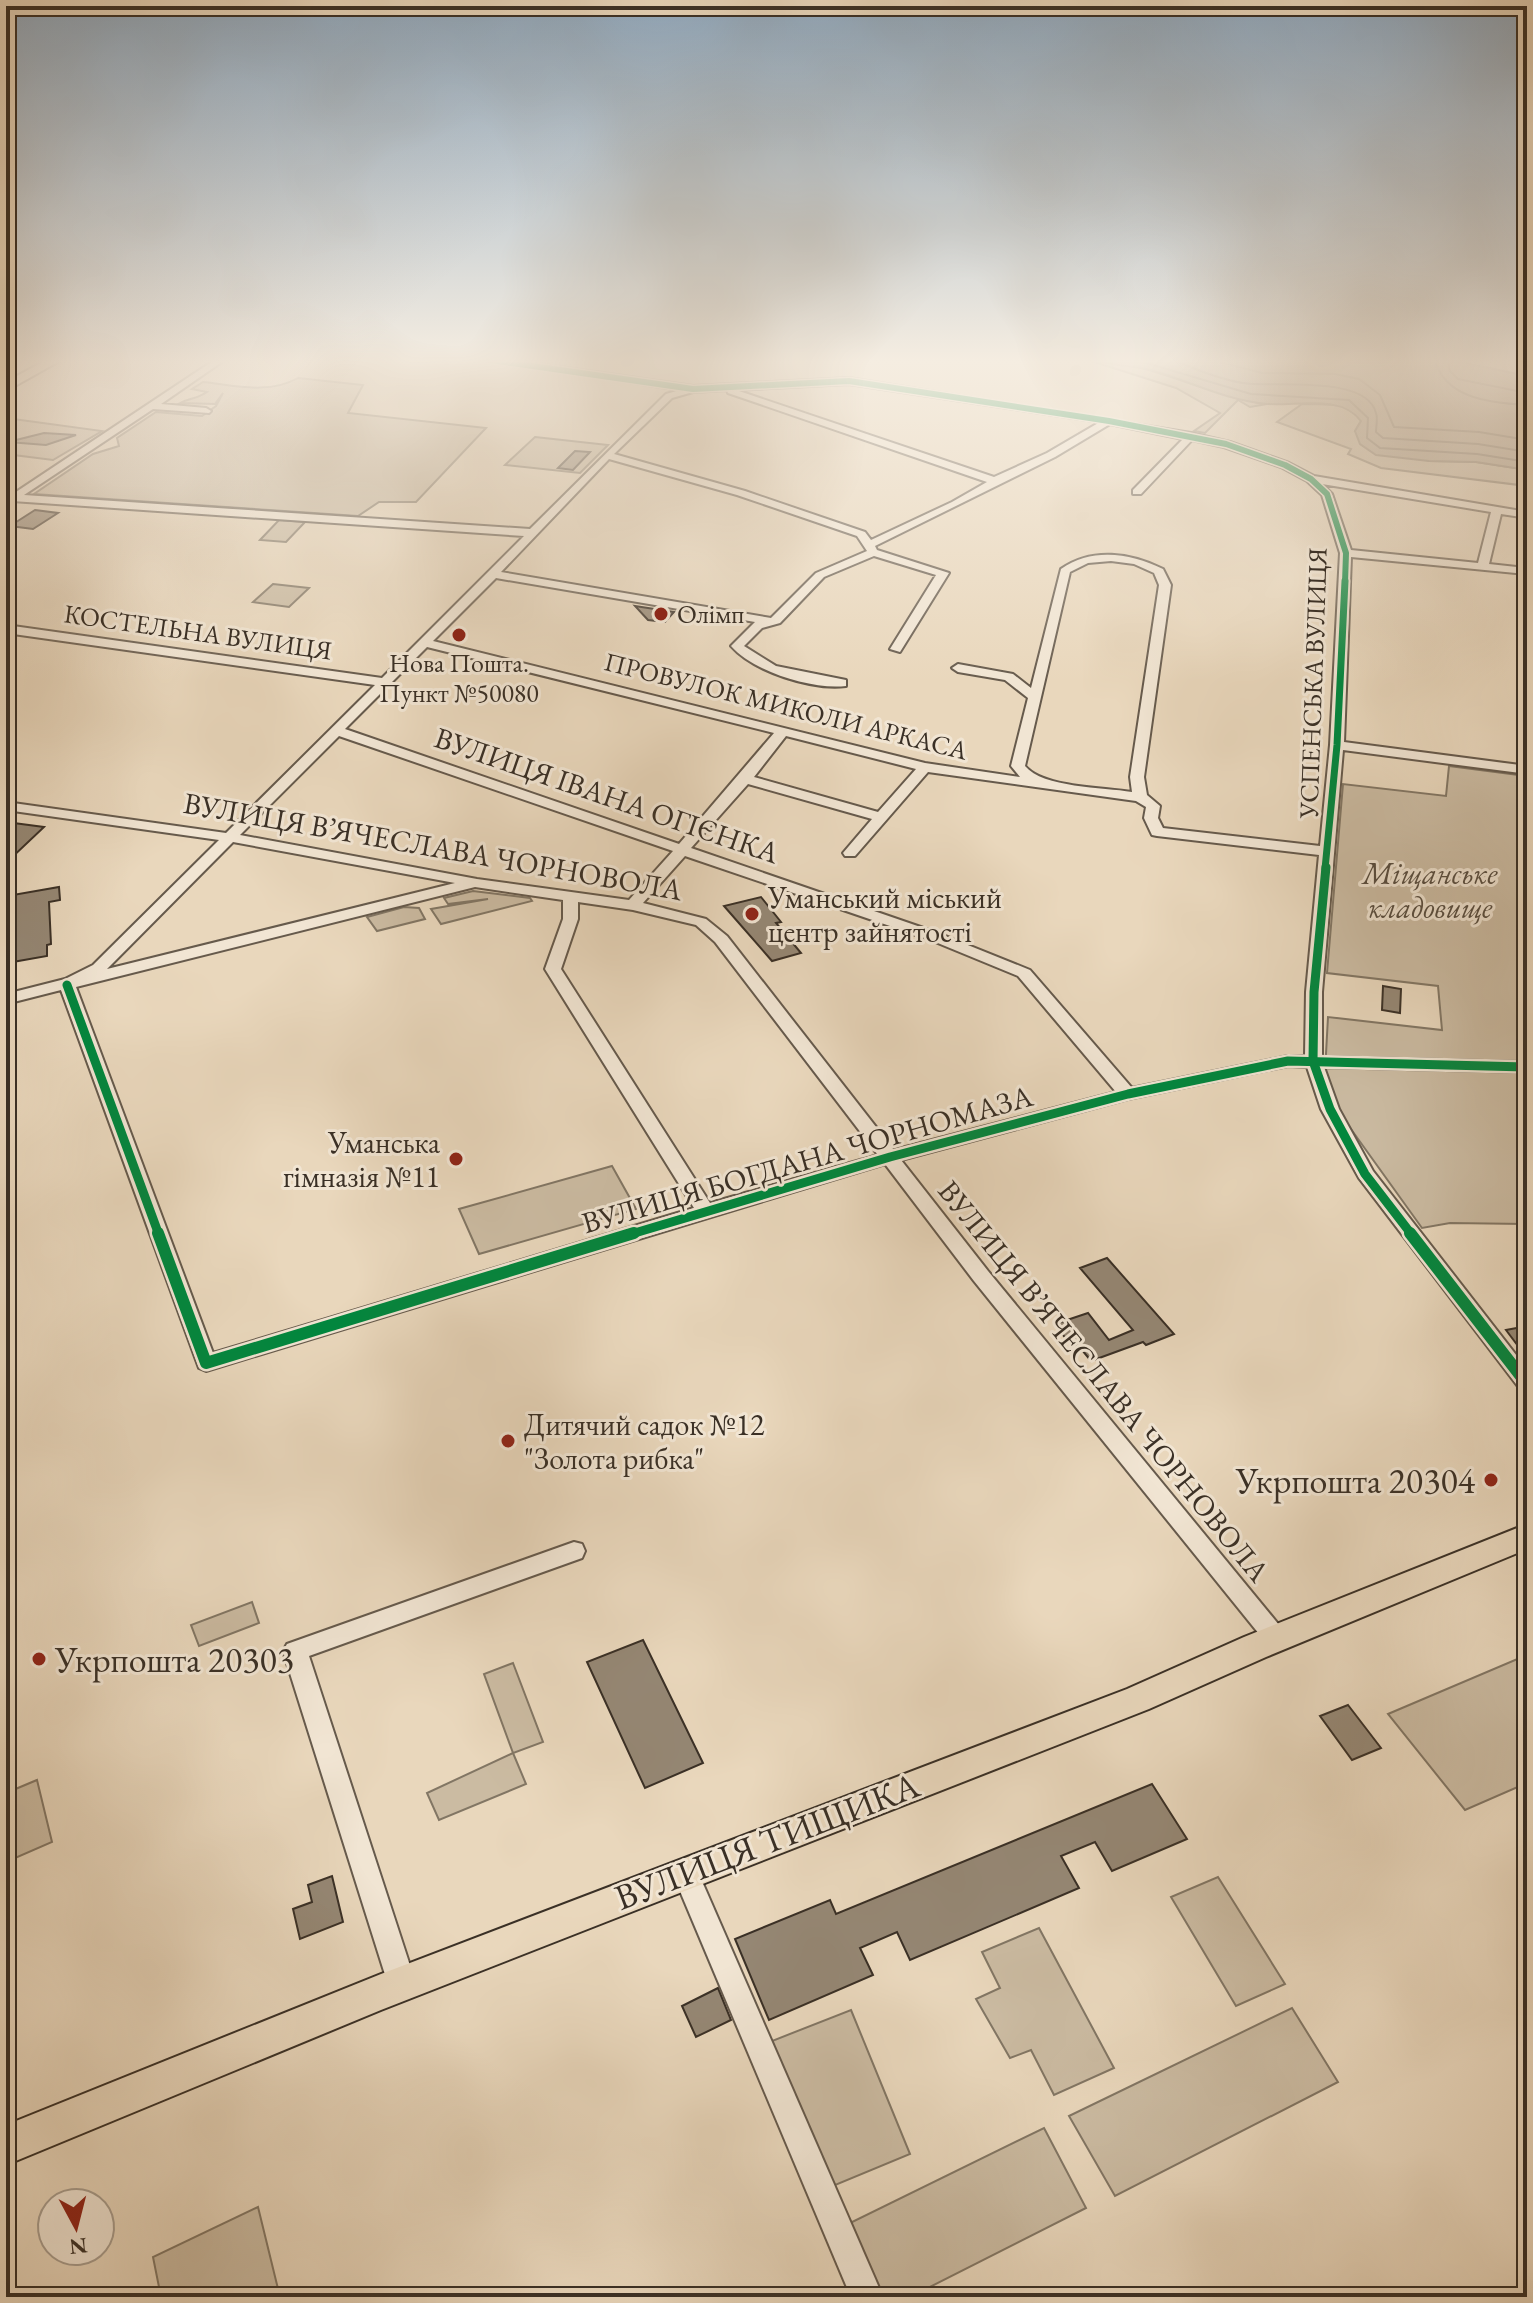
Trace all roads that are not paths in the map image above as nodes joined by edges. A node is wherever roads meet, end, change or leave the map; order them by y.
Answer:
1 (60, 466) edge
2 (596, 466) edge
3 (647, 466) edge
4 (952, 466) edge
5 (1026, 466) edge
6 (1162, 466) edge
7 (1285, 466) edge
8 (1311, 479) junction
9 (995, 481) junction
10 (1137, 492) dead end
11 (9, 500) edge
12 (1497, 510) junction
13 (1527, 515) edge
14 (534, 533) junction
15 (871, 549) junction
16 (1346, 553) junction
17 (1483, 567) junction
18 (1527, 571) edge
19 (493, 574) junction
20 (769, 621) junction
21 (6, 629) edge
22 (424, 642) junction
23 (896, 649) dead end
24 (958, 668) dead end
25 (383, 682) junction
26 (842, 683) dead end
27 (1036, 698) junction
28 (337, 731) junction
29 (782, 732) junction
30 (1337, 745) junction
31 (925, 767) junction
32 (1527, 770) edge
33 (745, 779) junction
34 (1039, 781) junction
35 (1140, 797) junction
36 (6, 806) edge
37 (883, 818) junction
38 (227, 837) junction
39 (684, 849) junction
40 (1327, 851) junction
41 (850, 853) dead end
42 (477, 883) junction
43 (570, 895) junction
44 (633, 905) junction
45 (67, 985) junction
46 (6, 999) edge
47 (1313, 1061) junction
48 (1527, 1067) edge
49 (1128, 1094) junction
50 (890, 1157) junction
51 (705, 1211) junction
52 (1527, 1384) edge
53 (1527, 1536) edge
54 (574, 1551) dead end
55 (1276, 1638) junction
56 (685, 1872) junction
57 (402, 1984) junction
58 (6, 2145) edge
59 (867, 2297) edge

1 - 11 street
2 - 14 street
3 - 15 street
4 - 9 street
5 - 9 street
6 - 10 street
7 - 8 street, УСПЕНСЬКА ВУЛИЦЯ
8 - 12 street
8 - 16 street, УСПЕНСЬКА ВУЛИЦЯ
9 - 15 street
11 - 14 street
12 - 13 street
12 - 17 street
14 - 19 street
15 - 20 street
15 - 23 street
16 - 17 street
16 - 30 street, УСПЕНСЬКА ВУЛИЦЯ
17 - 18 street
19 - 20 street
19 - 22 street
20 - 26 street
21 - 25 street, КОСТЕЛЬНА ВУЛИЦЯ
22 - 25 street
22 - 29 street, ПРОВУЛОК МИКОЛИ АРКАСА
24 - 27 street
25 - 28 street
27 - 34 street
27 - 35 street
28 - 38 street
28 - 39 street, ВУЛИЦЯ ІВАНА ОГІЄНКА
29 - 31 street, ПРОВУЛОК МИКОЛИ АРКАСА
29 - 33 street
30 - 32 street
30 - 40 street, УСПЕНСЬКА ВУЛИЦЯ
31 - 34 street, ПРОВУЛОК МИКОЛИ АРКАСА
31 - 37 street
33 - 37 street
33 - 39 street
34 - 35 street, ПРОВУЛОК МИКОЛИ АРКАСА
35 - 40 street, УСПЕНСЬКА ВУЛИЦЯ
36 - 38 street, ВУЛИЦЯ В’ЯЧЕСЛАВА ЧОРНОВОЛА
37 - 41 street
38 - 42 street, ВУЛИЦЯ В’ЯЧЕСЛАВА ЧОРНОВОЛА
38 - 45 street
39 - 44 street
39 - 49 street, ВУЛИЦЯ ІВАНА ОГІЄНКА
40 - 47 street, УСПЕНСЬКА ВУЛИЦЯ
42 - 43 street, ВУЛИЦЯ В’ЯЧЕСЛАВА ЧОРНОВОЛА
42 - 45 street
43 - 44 street, ВУЛИЦЯ В’ЯЧЕСЛАВА ЧОРНОВОЛА
43 - 51 street
44 - 50 street, ВУЛИЦЯ В’ЯЧЕСЛАВА ЧОРНОВОЛА
45 - 46 street
45 - 51 street, ВУЛИЦЯ БОГДАНА ЧОРНОМАЗА
47 - 48 street, ВУЛИЦЯ БОГДАНА ЧОРНОМАЗА
47 - 49 street, ВУЛИЦЯ БОГДАНА ЧОРНОМАЗА
47 - 52 street, УСПЕНСЬКА ВУЛИЦЯ
49 - 50 street, ВУЛИЦЯ БОГДАНА ЧОРНОМАЗА
50 - 51 street, ВУЛИЦЯ БОГДАНА ЧОРНОМАЗА
50 - 55 street, ВУЛИЦЯ В’ЯЧЕСЛАВА ЧОРНОВОЛА
53 - 55 main road, ВУЛИЦЯ ТИЩИКА
54 - 57 street
55 - 56 main road, ВУЛИЦЯ ТИЩИКА
56 - 57 main road, ВУЛИЦЯ ТИЩИКА
56 - 59 street
57 - 58 main road, ВУЛИЦЯ ТИЩИКА

